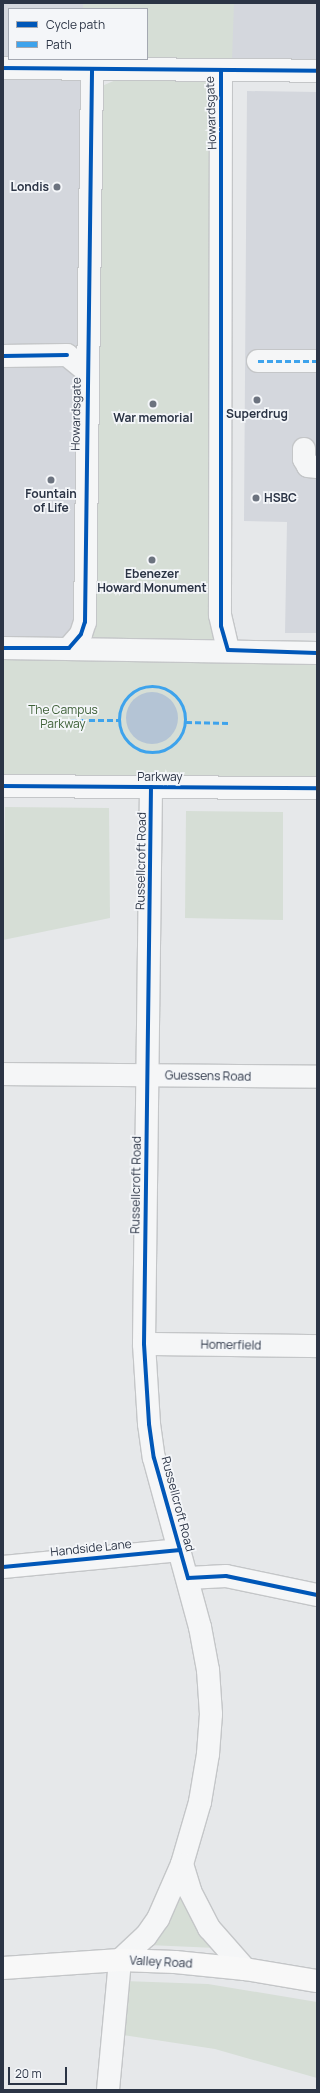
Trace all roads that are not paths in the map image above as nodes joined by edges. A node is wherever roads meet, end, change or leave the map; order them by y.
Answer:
1 (3, 68) edge
2 (92, 69) junction
3 (221, 71) junction
4 (317, 71) edge
5 (3, 356) edge
6 (258, 361) dead end
7 (317, 361) edge
8 (87, 371) junction
9 (304, 449) dead end
10 (317, 467) edge
11 (3, 648) edge
12 (69, 648) junction
13 (228, 650) junction
14 (317, 653) edge
15 (3, 786) edge
16 (152, 787) junction
17 (317, 788) edge
18 (3, 1074) edge
19 (147, 1076) junction
20 (317, 1077) edge
21 (144, 1344) junction
22 (317, 1346) edge
23 (180, 1550) junction
24 (3, 1567) edge
25 (188, 1578) junction
26 (317, 1595) edge
27 (182, 1864) junction
28 (120, 1960) junction
29 (3, 1968) edge
30 (245, 1969) junction
31 (317, 1981) edge
32 (108, 2090) edge

1 - 2 street
2 - 3 street, Howardsgate
2 - 8 street, Howardsgate
3 - 4 street
3 - 13 street, Howardsgate
5 - 8 street
6 - 7 street
8 - 12 street, Howardsgate
9 - 10 street
11 - 12 street
12 - 13 street
13 - 14 street
15 - 16 street, Parkway
16 - 17 street, Parkway
16 - 19 street, Russellcroft Road
18 - 19 street, Guessens Road
19 - 20 street, Guessens Road
19 - 21 street, Russellcroft Road
21 - 22 street, Homerfield
21 - 23 street, Russellcroft Road
23 - 24 street, Handside Lane
23 - 25 street, Russellcroft Road
25 - 26 street
25 - 27 street, Russellcroft Road
27 - 28 street, Russellcroft Road
27 - 30 street
28 - 29 main road, Valley Road
28 - 30 main road, Valley Road
28 - 32 street
30 - 31 main road, Valley Road

